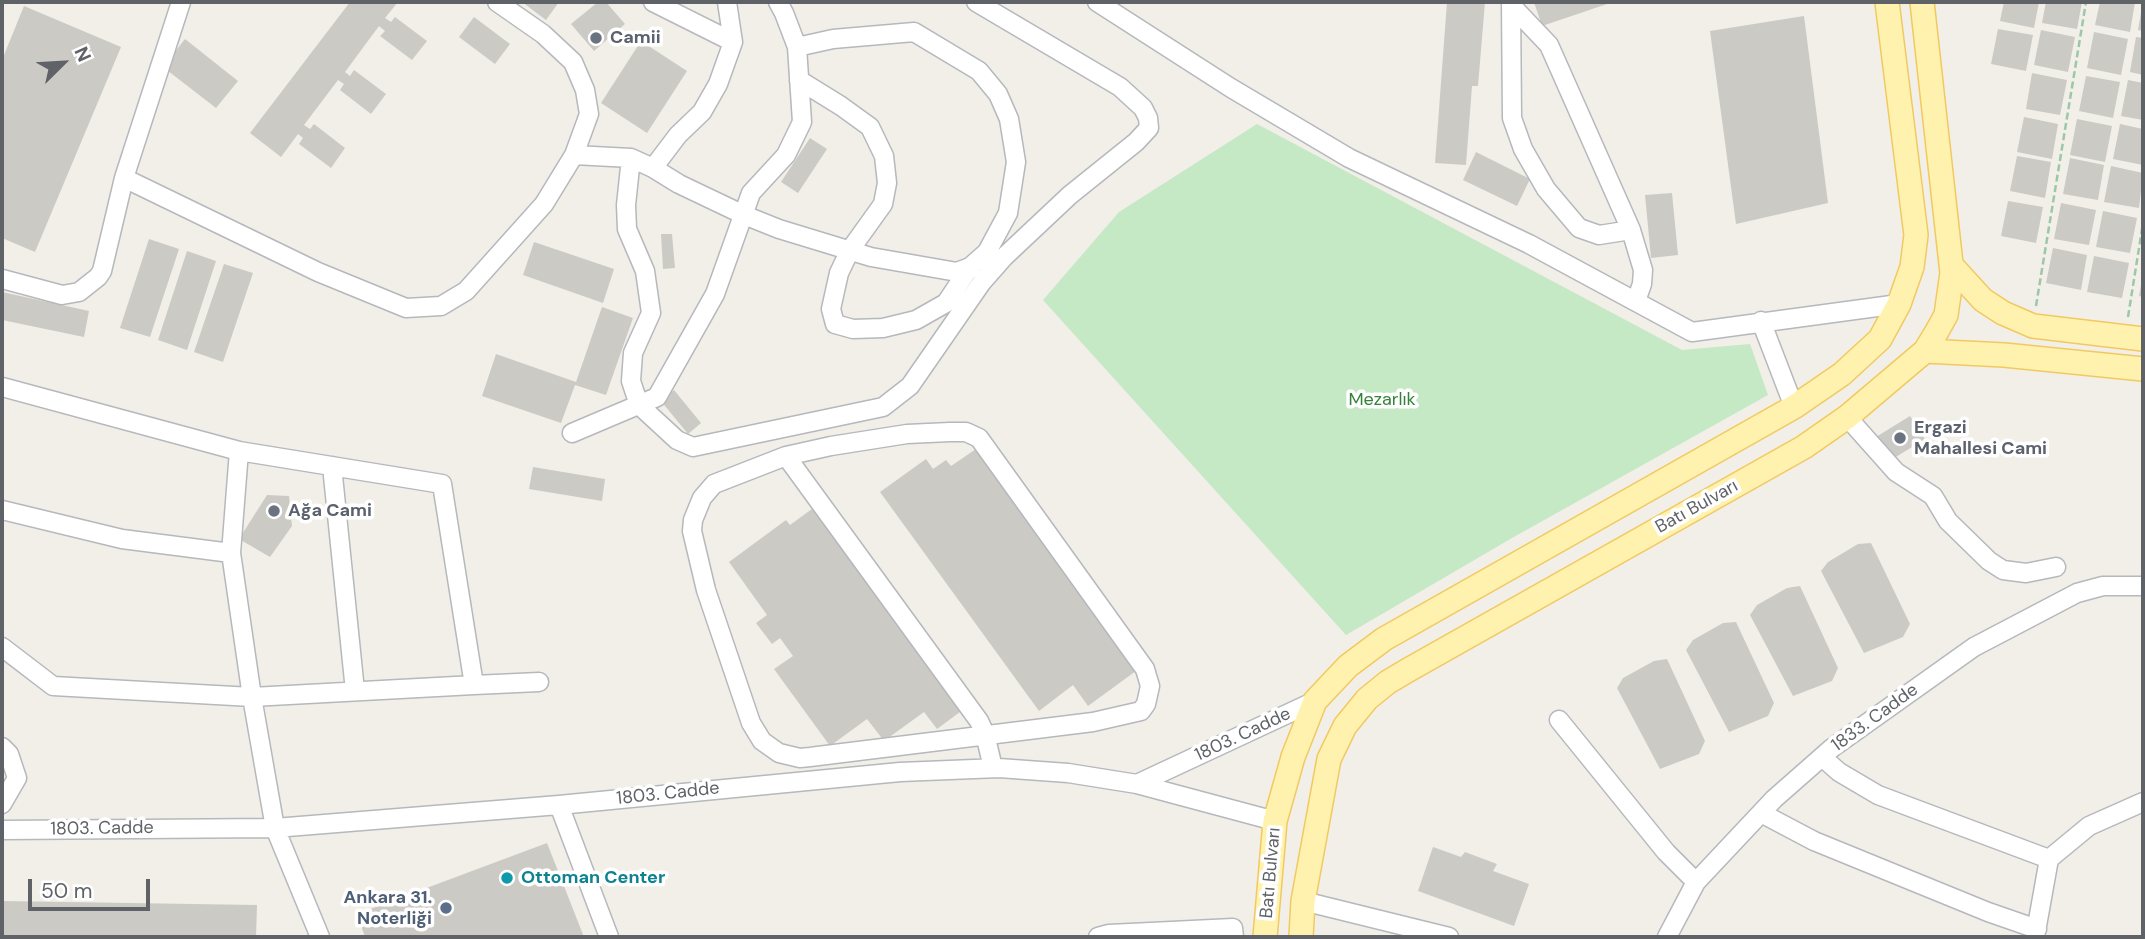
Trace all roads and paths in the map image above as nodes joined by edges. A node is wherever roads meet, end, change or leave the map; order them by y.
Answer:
1 (181, 2) edge
2 (498, 2) edge
3 (653, 2) edge
4 (727, 2) edge
5 (778, 2) edge
6 (976, 2) edge
7 (1097, 2) edge
8 (1887, 2) edge
9 (1922, 2) edge
10 (2086, 2) edge
11 (1511, 4) edge
12 (733, 42) junction
13 (797, 47) junction
14 (799, 80) junction
15 (574, 155) junction
16 (632, 159) junction
17 (653, 168) junction
18 (124, 178) junction
19 (744, 215) junction
20 (2143, 223) edge
21 (1631, 230) junction
22 (850, 250) junction
23 (1951, 265) junction
24 (970, 267) junction
25 (2, 279) edge
26 (982, 282) junction
27 (1636, 301) junction
28 (1899, 304) junction
29 (1761, 321) junction
30 (2033, 326) junction
31 (2134, 338) edge
32 (1925, 351) junction
33 (2143, 369) edge
34 (2, 387) edge
35 (639, 405) junction
36 (1794, 407) junction
37 (1847, 417) junction
38 (572, 433) dead end
39 (239, 451) junction
40 (786, 456) junction
41 (332, 466) junction
42 (2, 510) edge
43 (231, 553) junction
44 (2056, 567) dead end
45 (2143, 586) edge
46 (2, 647) edge
47 (539, 682) dead end
48 (474, 685) junction
49 (355, 691) junction
50 (252, 697) junction
51 (1315, 701) junction
52 (1559, 720) dead end
53 (985, 734) junction
54 (2, 747) edge
55 (1822, 757) junction
56 (993, 768) junction
57 (1137, 784) junction
58 (2143, 802) edge
59 (2, 804) edge
60 (559, 805) junction
61 (1762, 813) junction
62 (1275, 821) junction
63 (275, 828) junction
64 (2, 830) edge
65 (2049, 859) junction
66 (1696, 882) junction
67 (1303, 901) junction
68 (1233, 932) edge
69 (2036, 933) edge
70 (320, 937) edge
71 (609, 937) edge
72 (1098, 937) edge
73 (1265, 937) edge
74 (1301, 937) edge
75 (1449, 937) edge
76 (1667, 937) edge

1 - 18 street
2 - 15 street
3 - 12 street
4 - 12 street
5 - 13 street
6 - 26 street
7 - 27 street
8 - 28 main road, Batı Bulvarı
9 - 23 main road, Batı Bulvarı
10 - 30 path
11 - 21 street
11 - 21 street
12 - 17 street
13 - 14 street
13 - 24 street
14 - 19 street
14 - 22 street
15 - 16 street
15 - 18 street
16 - 17 street
16 - 35 street
17 - 19 street
18 - 25 street
19 - 22 street
19 - 35 street
20 - 31 path
21 - 27 street
22 - 24 street
22 - 24 street
23 - 30 main road
23 - 32 main road, Batı Bulvarı
24 - 26 street
26 - 35 street
27 - 29 street
28 - 29 street
28 - 36 main road, Batı Bulvarı
29 - 36 street
30 - 31 main road
32 - 33 main road
32 - 37 main road, Batı Bulvarı
34 - 39 street
35 - 38 street
36 - 51 main road, Batı Bulvarı
37 - 44 street
37 - 67 main road, Batı Bulvarı
39 - 41 street
39 - 43 street
40 - 53 street
40 - 53 street
40 - 53 street
41 - 48 street
41 - 49 street
42 - 43 street
43 - 50 street
45 - 55 street, 1833. Cadde
46 - 50 street
47 - 48 street
48 - 49 street
49 - 50 street
50 - 63 street
51 - 57 street, 1803. Cadde
51 - 62 main road, Batı Bulvarı
52 - 66 street
53 - 56 street
54 - 59 street
55 - 61 street, 1833. Cadde
55 - 65 street
56 - 57 street, 1803. Cadde
56 - 60 street, 1803. Cadde
57 - 62 street
58 - 65 street
60 - 63 street, 1803. Cadde
60 - 71 street
61 - 66 street, 1833. Cadde
61 - 69 street
62 - 73 main road, Batı Bulvarı
63 - 64 street, 1803. Cadde
63 - 70 street
65 - 69 street
66 - 76 street, 1833. Cadde
67 - 74 main road, Batı Bulvarı
67 - 75 street
68 - 72 street

